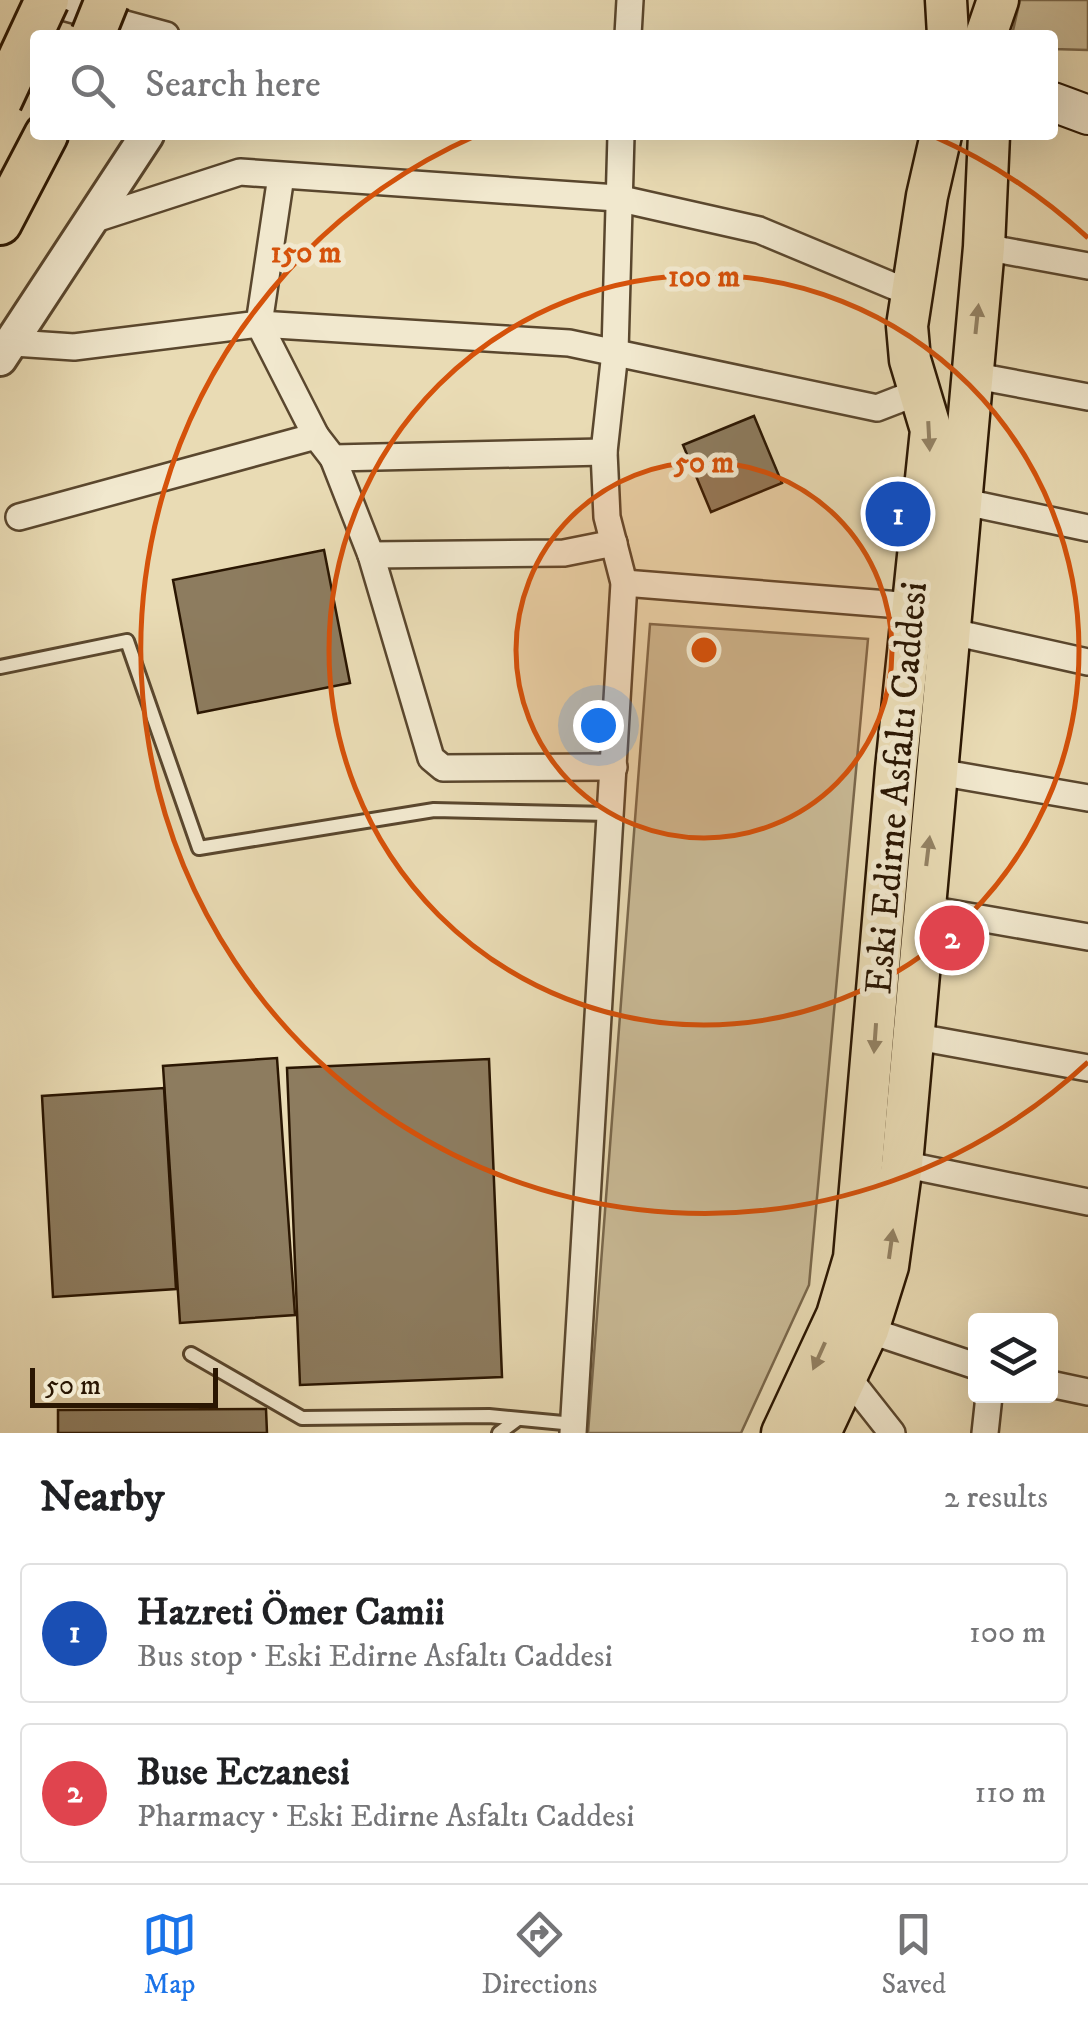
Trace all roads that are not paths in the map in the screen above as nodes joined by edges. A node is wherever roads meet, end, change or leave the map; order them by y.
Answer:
1 (37, 0) edge
2 (46, 0) edge
3 (108, 0) edge
4 (630, 0) edge
5 (946, 0) edge
6 (978, 0) edge
7 (998, 0) edge
8 (32, 30) edge
9 (95, 30) edge
10 (148, 30) edge
11 (628, 30) edge
12 (948, 30) edge
13 (984, 30) edge
14 (987, 30) edge
15 (30, 35) edge
16 (1088, 84) edge
17 (1058, 93) edge
18 (0, 102) edge
19 (1058, 104) edge
20 (1088, 114) edge
21 (43, 140) edge
22 (143, 140) edge
23 (621, 140) edge
24 (941, 140) edge
25 (989, 140) edge
26 (281, 176) junction
27 (617, 198) junction
28 (94, 219) junction
29 (922, 221) junction
30 (0, 222) edge
31 (984, 247) junction
32 (1088, 266) edge
33 (910, 293) junction
34 (260, 324) junction
35 (7, 351) edge
36 (615, 352) junction
37 (972, 375) junction
38 (921, 392) junction
39 (1088, 397) edge
40 (316, 436) junction
41 (604, 452) junction
42 (333, 458) junction
43 (960, 501) junction
44 (18, 517) dead end
45 (1088, 528) edge
46 (614, 544) junction
47 (371, 555) junction
48 (624, 583) junction
49 (913, 606) junction
50 (948, 632) junction
51 (1088, 662) edge
52 (0, 667) edge
53 (614, 766) junction
54 (938, 772) junction
55 (1088, 798) edge
56 (609, 814) junction
57 (922, 908) junction
58 (1088, 937) edge
59 (912, 1036) junction
60 (1088, 1068) edge
61 (902, 1164) junction
62 (1088, 1202) edge
63 (868, 1330) junction
64 (191, 1354) dead end
65 (968, 1363) edge
66 (847, 1376) junction
67 (1058, 1386) edge
68 (1088, 1392) edge
69 (988, 1403) edge
70 (518, 1418) junction
71 (573, 1428) edge
72 (499, 1433) edge
73 (782, 1433) edge
74 (820, 1433) edge
75 (892, 1433) edge
76 (985, 1433) edge

1 - 10 street
2 - 8 highway, bridge
3 - 9 highway, bridge
4 - 11 street
5 - 12 main road
6 - 13 main road
7 - 14 main road
15 - 18 highway, bridge
16 - 17 main road
19 - 20 main road
21 - 30 highway
22 - 28 street
23 - 27 street
24 - 29 main road, Eski Edirne Asfaltı Caddesi
25 - 31 main road, Eski Edirne Asfaltı Caddesi
26 - 27 street
26 - 28 street
26 - 34 street
27 - 33 street
27 - 36 street
28 - 35 street
29 - 31 main road
29 - 33 main road, Eski Edirne Asfaltı Caddesi
31 - 32 street
37 -> 31 main road, Eski Edirne Asfaltı Caddesi
33 - 38 main road, Eski Edirne Asfaltı Caddesi
34 - 35 street
34 - 36 street
34 - 40 street
36 - 38 street
36 - 41 street
37 - 38 main road
37 - 39 street
37 - 43 main road, Eski Edirne Asfaltı Caddesi
38 -> 49 main road, Eski Edirne Asfaltı Caddesi
40 - 42 street
40 - 44 street
41 - 42 street
41 - 46 street
42 - 47 street
43 - 45 street
43 - 50 main road, Eski Edirne Asfaltı Caddesi
46 - 47 street
46 - 48 street
47 - 53 street
48 - 49 street
48 - 53 street
49 - 50 main road
49 -> 73 main road, Eski Edirne Asfaltı Caddesi
50 - 51 street
50 - 54 main road, Eski Edirne Asfaltı Caddesi
52 - 56 lane
53 - 56 street
54 - 55 street
57 -> 54 main road, Eski Edirne Asfaltı Caddesi
56 - 71 street
57 - 58 street
57 - 59 main road, Eski Edirne Asfaltı Caddesi
59 - 60 street
59 - 61 main road, Eski Edirne Asfaltı Caddesi
61 - 62 street
63 -> 61 main road, Eski Edirne Asfaltı Caddesi
63 - 65 street
63 - 66 main road, Eski Edirne Asfaltı Caddesi
64 - 70 lane
66 - 74 main road, Eski Edirne Asfaltı Caddesi
66 - 75 street
67 - 68 street
69 - 76 street
70 - 71 lane
70 - 72 lane

